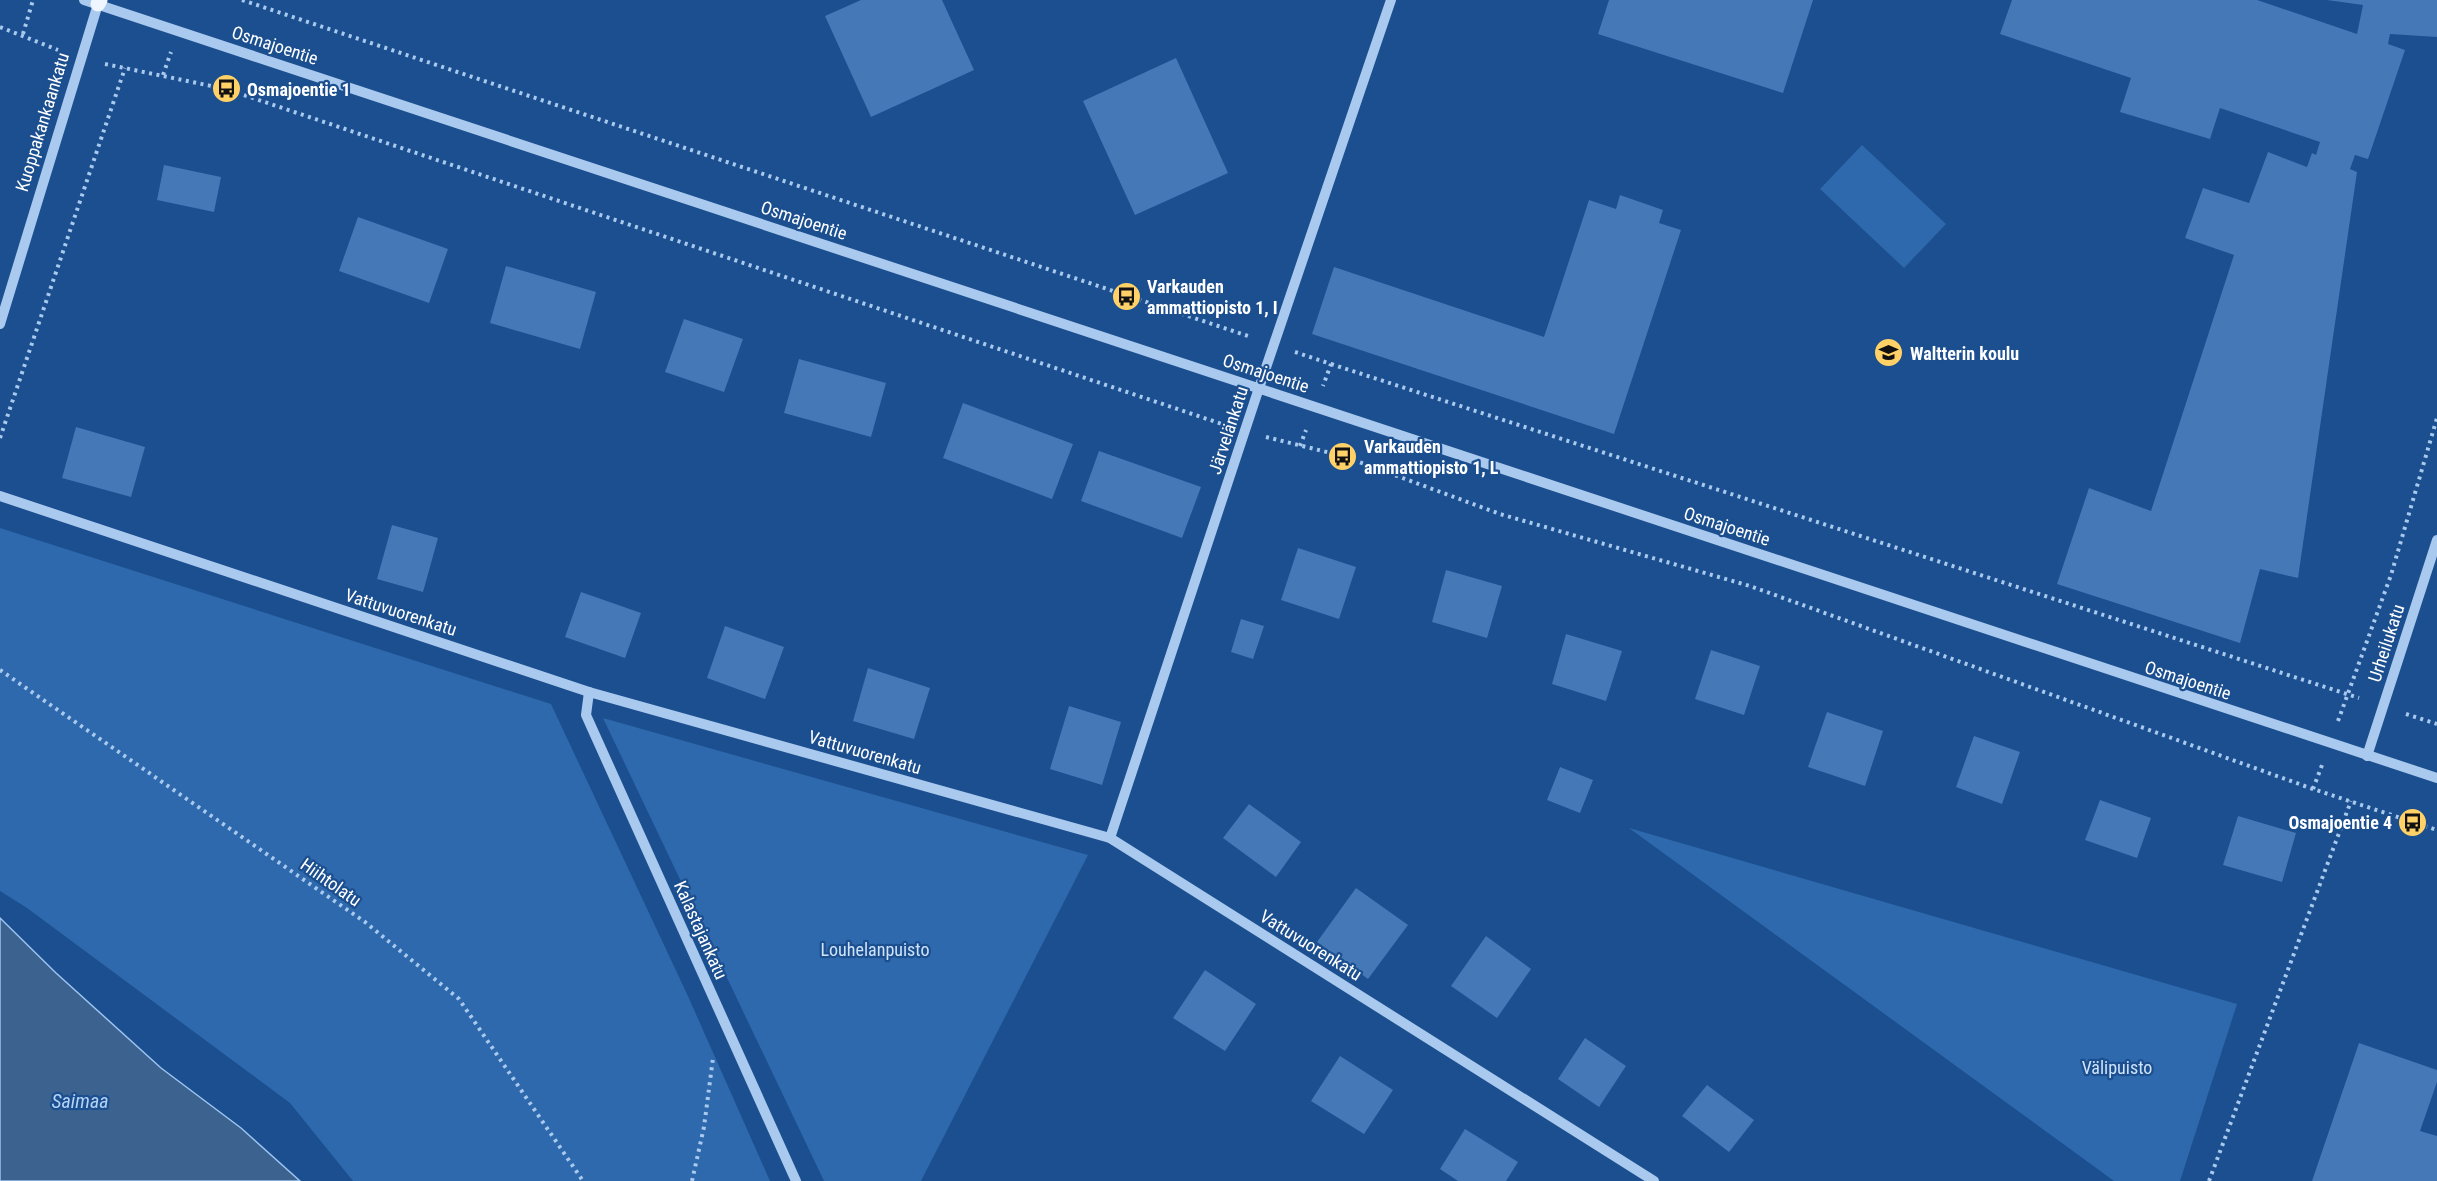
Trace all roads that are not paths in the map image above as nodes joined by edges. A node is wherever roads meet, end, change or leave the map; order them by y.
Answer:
1 (1391, 0) edge
2 (94, 1) edge
3 (0, 324) edge
4 (1259, 388) junction
5 (0, 496) edge
6 (2437, 540) edge
7 (589, 692) junction
8 (2367, 756) junction
9 (2437, 778) edge
10 (1110, 838) junction
11 (796, 1181) edge
12 (1654, 1181) edge

1 - 4 street, Järvelänkatu
2 - 3 street, Kuoppakankaankatu
2 - 4 street, Osmajoentie
4 - 8 street, Osmajoentie
4 - 10 street, Järvelänkatu
5 - 7 street, Vattuvuorenkatu
6 - 8 street, Urheilukatu
7 - 10 street, Vattuvuorenkatu
7 - 11 street, Kalastajankatu
8 - 9 street, Osmajoentie
10 - 12 street, Vattuvuorenkatu

